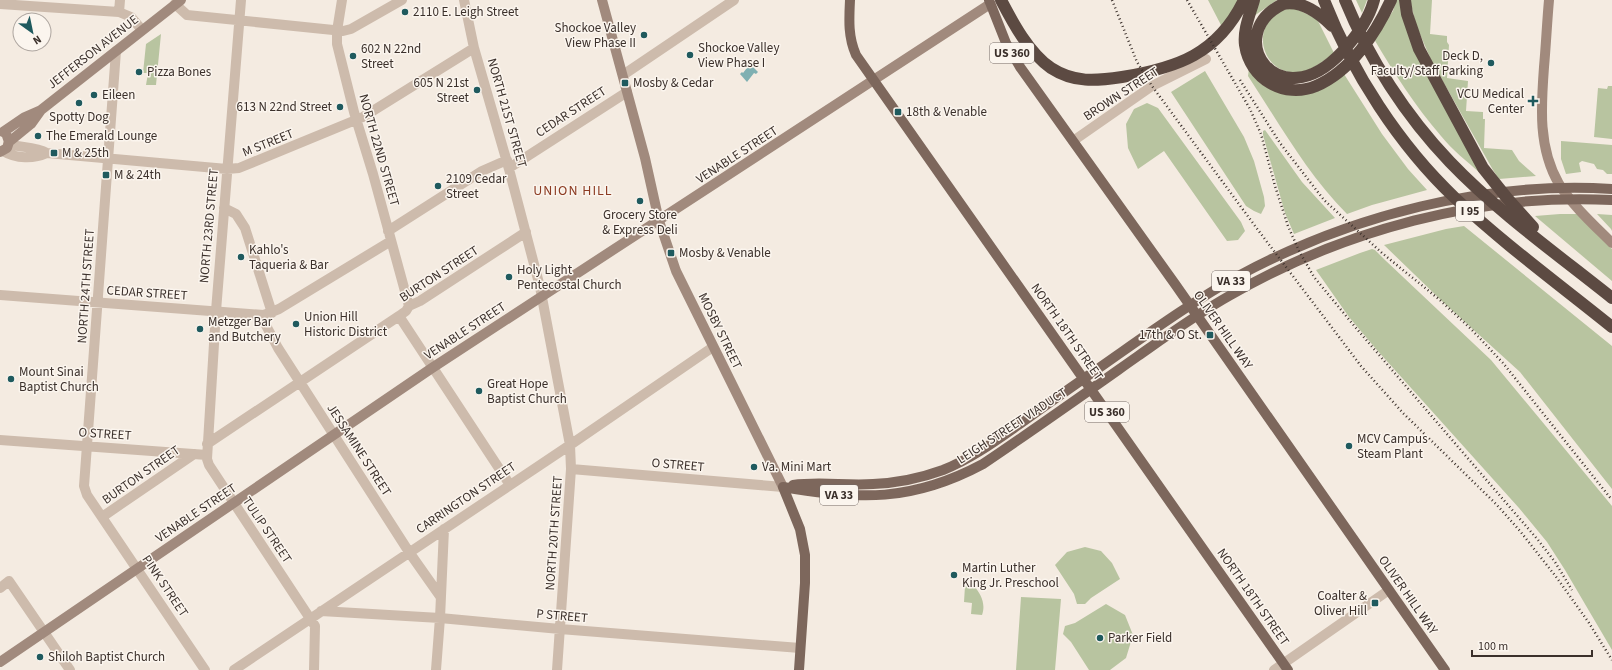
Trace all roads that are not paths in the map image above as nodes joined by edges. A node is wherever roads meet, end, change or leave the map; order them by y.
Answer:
1 (120, 0) edge
2 (241, 0) edge
3 (342, 0) edge
4 (402, 0) edge
5 (464, 0) edge
6 (602, 0) edge
7 (734, 0) edge
8 (850, 0) edge
9 (1324, 0) edge
10 (1345, 0) edge
11 (1374, 0) edge
12 (1391, 0) edge
13 (1405, 0) edge
14 (1549, 0) edge
15 (993, 1) edge
16 (1247, 1) edge
17 (178, 2) edge
18 (0, 4) edge
19 (119, 12) junction
20 (239, 22) junction
21 (142, 30) junction
22 (337, 31) junction
23 (1339, 36) junction
24 (474, 48) junction
25 (116, 51) junction
26 (1206, 59) dead end
27 (622, 75) junction
28 (874, 80) junction
29 (628, 92) junction
30 (41, 110) junction
31 (356, 120) junction
32 (2, 131) edge
33 (1073, 141) junction
34 (5, 147) edge
35 (107, 158) junction
36 (508, 164) junction
37 (227, 169) junction
38 (1612, 189) edge
39 (1612, 200) edge
40 (224, 208) junction
41 (659, 221) junction
42 (526, 232) junction
43 (390, 236) junction
44 (1612, 243) edge
45 (1572, 266) junction
46 (0, 295) edge
47 (542, 296) junction
48 (1612, 298) edge
49 (98, 302) junction
50 (408, 306) junction
51 (216, 311) junction
52 (272, 313) junction
53 (261, 316) junction
54 (399, 316) junction
55 (1612, 327) edge
56 (713, 347) junction
57 (432, 368) junction
58 (300, 382) junction
59 (334, 435) junction
60 (0, 440) edge
61 (208, 444) junction
62 (570, 445) junction
63 (87, 446) junction
64 (194, 454) junction
65 (207, 454) junction
66 (571, 469) junction
67 (510, 485) junction
68 (783, 487) junction
69 (234, 503) junction
70 (102, 517) junction
71 (444, 529) junction
72 (410, 552) junction
73 (137, 569) junction
74 (5, 581) edge
75 (0, 588) edge
76 (1389, 590) junction
77 (440, 596) junction
78 (322, 611) junction
79 (311, 618) junction
80 (440, 618) junction
81 (560, 630) junction
82 (44, 632) junction
83 (800, 648) junction
84 (0, 662) edge
85 (1286, 667) edge
86 (70, 670) edge
87 (205, 670) edge
88 (234, 670) edge
89 (314, 670) edge
90 (436, 670) edge
91 (557, 670) edge
92 (799, 670) edge
93 (1274, 670) edge
94 (1445, 670) edge

1 - 19 street
2 - 20 street, NORTH 23RD STREET
3 - 22 street, NORTH 22ND STREET
4 - 22 street
5 - 24 street, NORTH 21ST STREET
6 - 27 street, MOSBY STREET
7 - 27 street
8 - 28 main road, NORTH 18TH STREET / US 360
9 - 23 highway, I 95
10 - 45 highway, I 95
11 - 23 highway
12 - 16 highway
13 - 45 highway
14 - 44 street
15 - 16 highway
15 - 28 street, VENABLE STREET
15 - 33 main road, OLIVER HILL WAY / US 360
17 - 20 street
17 - 21 street, JEFFERSON AVENUE
18 - 19 street
19 - 21 street
20 - 22 street
20 - 37 street, NORTH 23RD STREET
21 - 25 street, JEFFERSON AVENUE
22 - 31 street, NORTH 22ND STREET
23 - 55 highway, I 95
24 - 31 street, M STREET
24 - 36 street, NORTH 21ST STREET
25 - 30 street, JEFFERSON AVENUE
25 - 35 street, NORTH 24TH STREET
26 - 33 street, BROWN STREET
27 - 29 street, MOSBY STREET
28 - 41 street, VENABLE STREET
28 - 85 main road, NORTH 18TH STREET / US 360
29 - 36 street, CEDAR STREET
29 - 41 street, MOSBY STREET
30 - 32 street, JEFFERSON AVENUE
30 - 34 street, JEFFERSON AVENUE
31 - 37 street, M STREET
31 - 43 street, NORTH 22ND STREET
32 - 34 street
33 - 76 main road, OLIVER HILL WAY / US 360
34 - 35 street, M STREET
35 - 37 street, M STREET
35 - 49 street, NORTH 24TH STREET
36 - 42 street, NORTH 21ST STREET
36 - 43 street, CEDAR STREET
37 - 40 street, NORTH 23RD STREET
38 - 68 main road, LEIGH STREET VIADUCT / VA 33
39 - 68 main road, LEIGH STREET VIADUCT / VA 33
40 - 51 street, NORTH 23RD STREET
40 - 52 street
41 - 47 street, VENABLE STREET
41 - 56 street, MOSBY STREET
42 - 47 street, NORTH 21ST STREET
42 - 50 street, BURTON STREET
43 - 50 street, NORTH 22ND STREET
43 - 52 street, CEDAR STREET
45 - 48 highway, I 95
46 - 49 street, CEDAR STREET
47 - 57 street, VENABLE STREET
47 - 62 street, NORTH 21ST STREET
49 - 51 street, CEDAR STREET
49 - 63 street, NORTH 24TH STREET
50 - 54 street, BURTON STREET
51 - 53 street, CEDAR STREET
51 - 61 street, NORTH 23RD STREET
52 - 53 street, CEDAR STREET
53 - 58 street, JESSAMINE STREET
54 - 57 street
54 - 58 street, BURTON STREET
56 - 62 street, CARRINGTON STREET
56 - 68 street, MOSBY STREET
57 - 59 street, VENABLE STREET
57 - 67 street
58 - 59 street, JESSAMINE STREET
58 - 61 street, BURTON STREET
59 - 69 street, VENABLE STREET
59 - 72 street, JESSAMINE STREET
60 - 63 street, O STREET
61 - 65 street, NORTH 23RD STREET
62 - 66 street, NORTH 20TH STREET
62 - 67 street, CARRINGTON STREET
63 - 64 street, O STREET
63 - 70 street, NORTH 24TH STREET
64 - 65 street, O STREET
64 - 70 street, BURTON STREET
65 - 69 street, TULIP STREET
66 - 68 street, O STREET
66 - 81 street, NORTH 20TH STREET
67 - 71 street, CARRINGTON STREET
68 - 83 main road, MOSBY STREET
69 - 73 street, VENABLE STREET
69 - 79 street, TULIP STREET
70 - 73 street, PINK STREET
71 - 72 street, CARRINGTON STREET
71 - 77 street
72 - 77 street, JESSAMINE STREET
72 - 78 street, CARRINGTON STREET
73 - 82 street, VENABLE STREET
73 - 87 street, PINK STREET
74 - 75 street
74 - 82 street
76 - 85 street
76 - 94 main road, OLIVER HILL WAY / US 360
77 - 80 street
78 - 79 street, CARRINGTON STREET
78 - 80 street, P STREET
79 - 88 street, CARRINGTON STREET
79 - 89 street
80 - 81 street, P STREET
80 - 90 street
81 - 83 street, P STREET
81 - 91 street, NORTH 20TH STREET
82 - 84 street, VENABLE STREET
82 - 86 street
83 - 92 main road, MOSBY STREET
85 - 93 street

